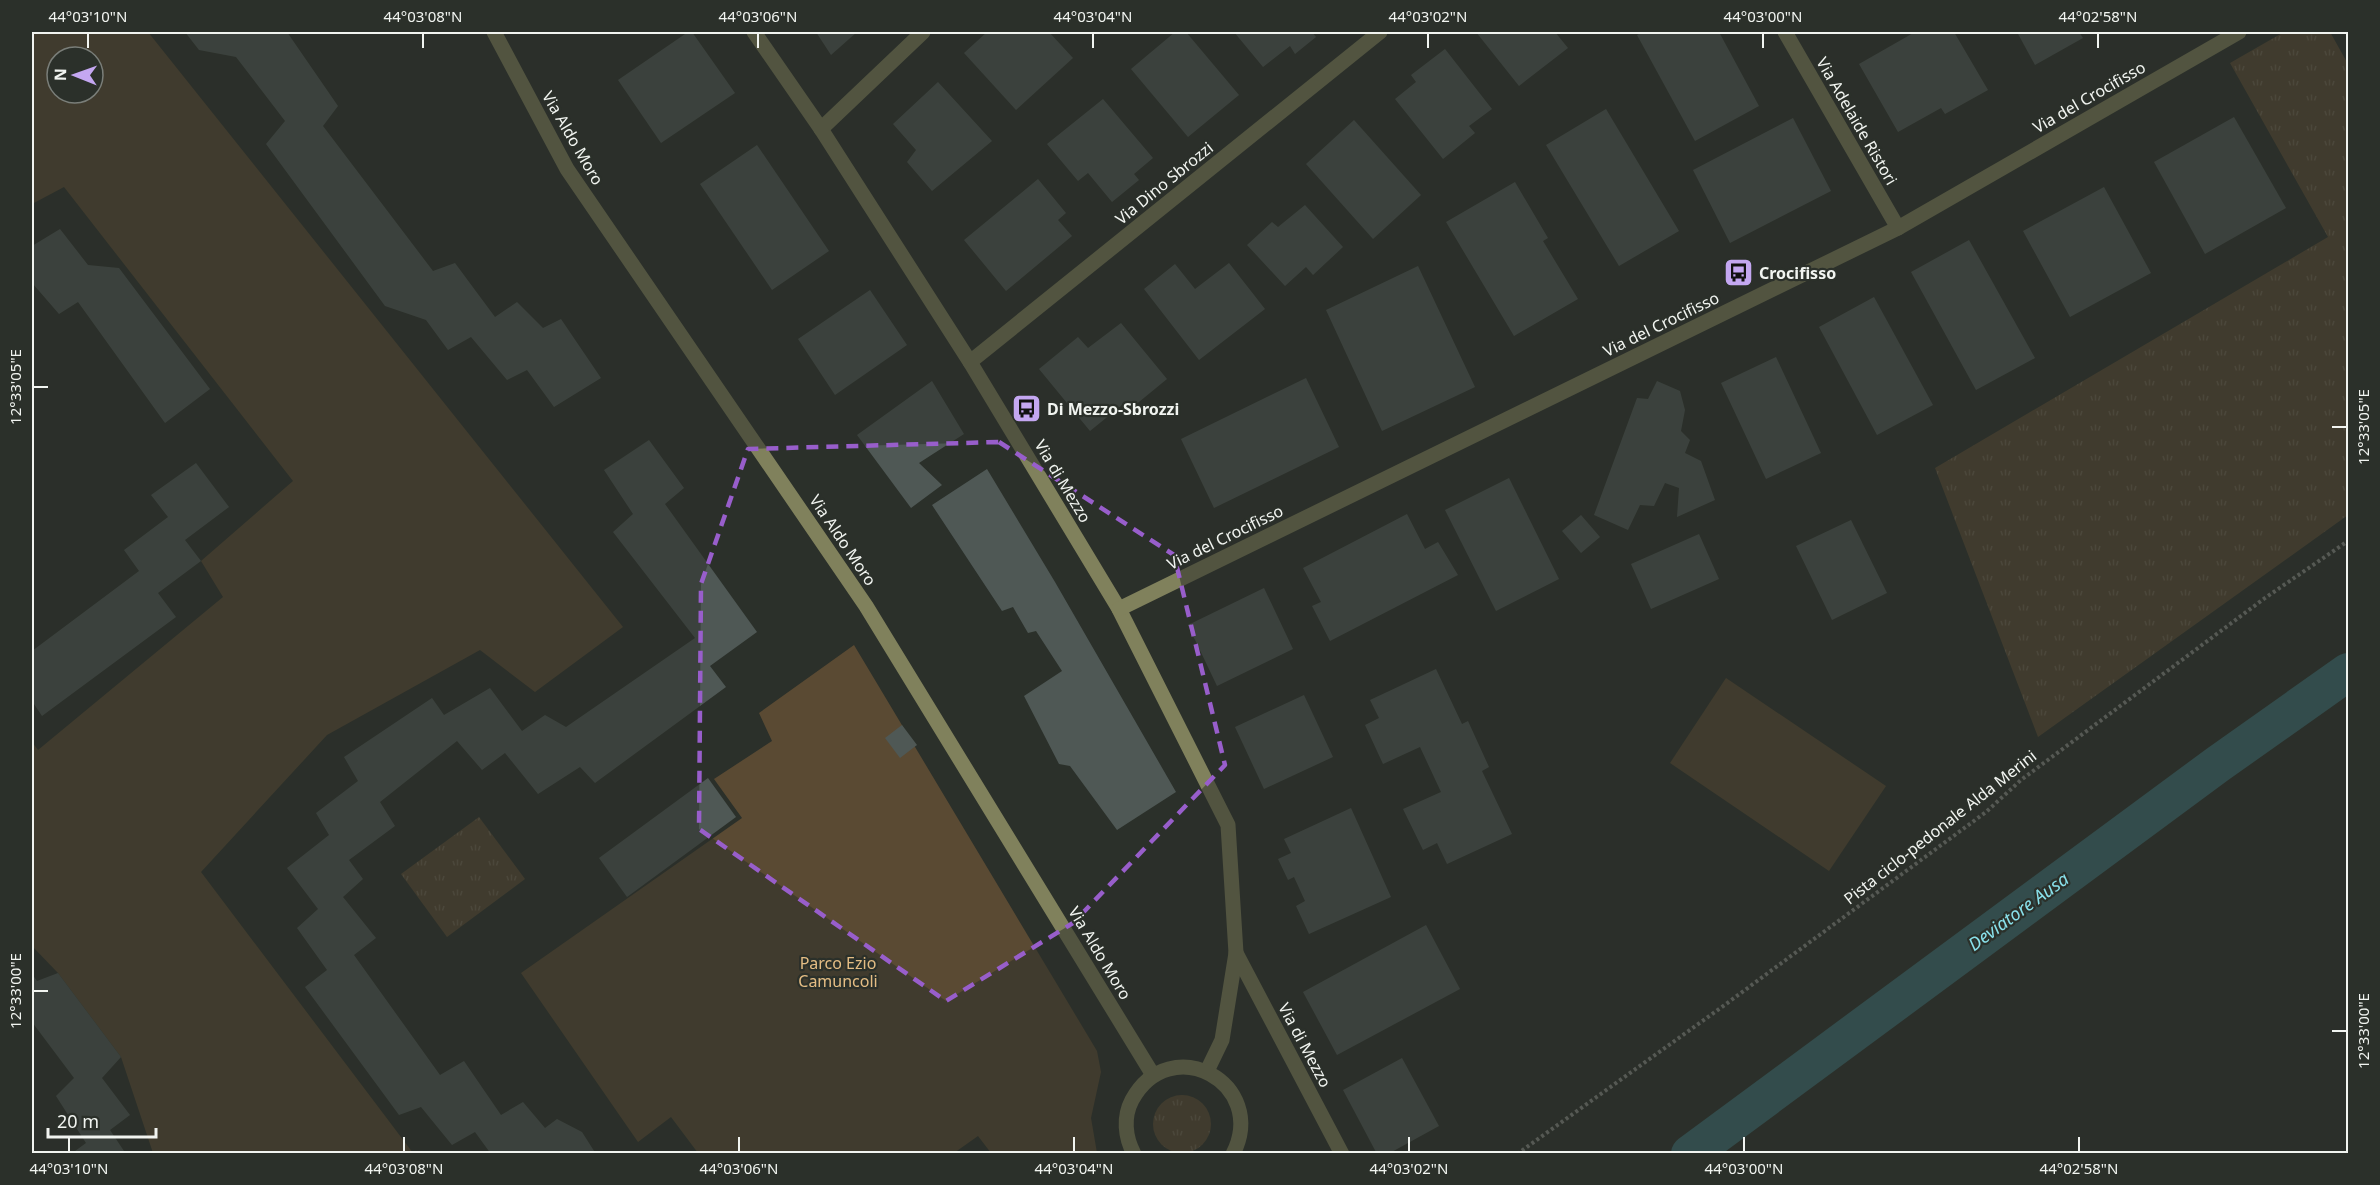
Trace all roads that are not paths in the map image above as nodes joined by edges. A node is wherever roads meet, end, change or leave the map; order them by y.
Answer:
1 (494, 32) edge
2 (754, 32) edge
3 (923, 32) edge
4 (1380, 32) edge
5 (1785, 32) edge
6 (2239, 32) edge
7 (821, 129) junction
8 (1898, 228) junction
9 (970, 362) junction
10 (1119, 609) junction
11 (1236, 952) junction
12 (1206, 1071) junction
13 (1153, 1076) junction
14 (1134, 1154) edge
15 (1233, 1154) edge
16 (1342, 1154) edge

1 - 13 street, Via Aldo Moro
2 - 7 street, Via di Mezzo
3 - 7 street
4 - 9 street, Via Dino Sbrozzi
5 - 8 street, Via Adelaide Ristori
6 - 8 street, Via del Crocifisso
7 - 9 street, Via di Mezzo
8 - 10 street, Via del Crocifisso
9 - 10 street, Via di Mezzo
10 - 11 street, Via di Mezzo
11 - 12 street, Via di Mezzo
11 - 16 street, Via di Mezzo
12 - 13 street
12 - 15 street
13 - 14 street

